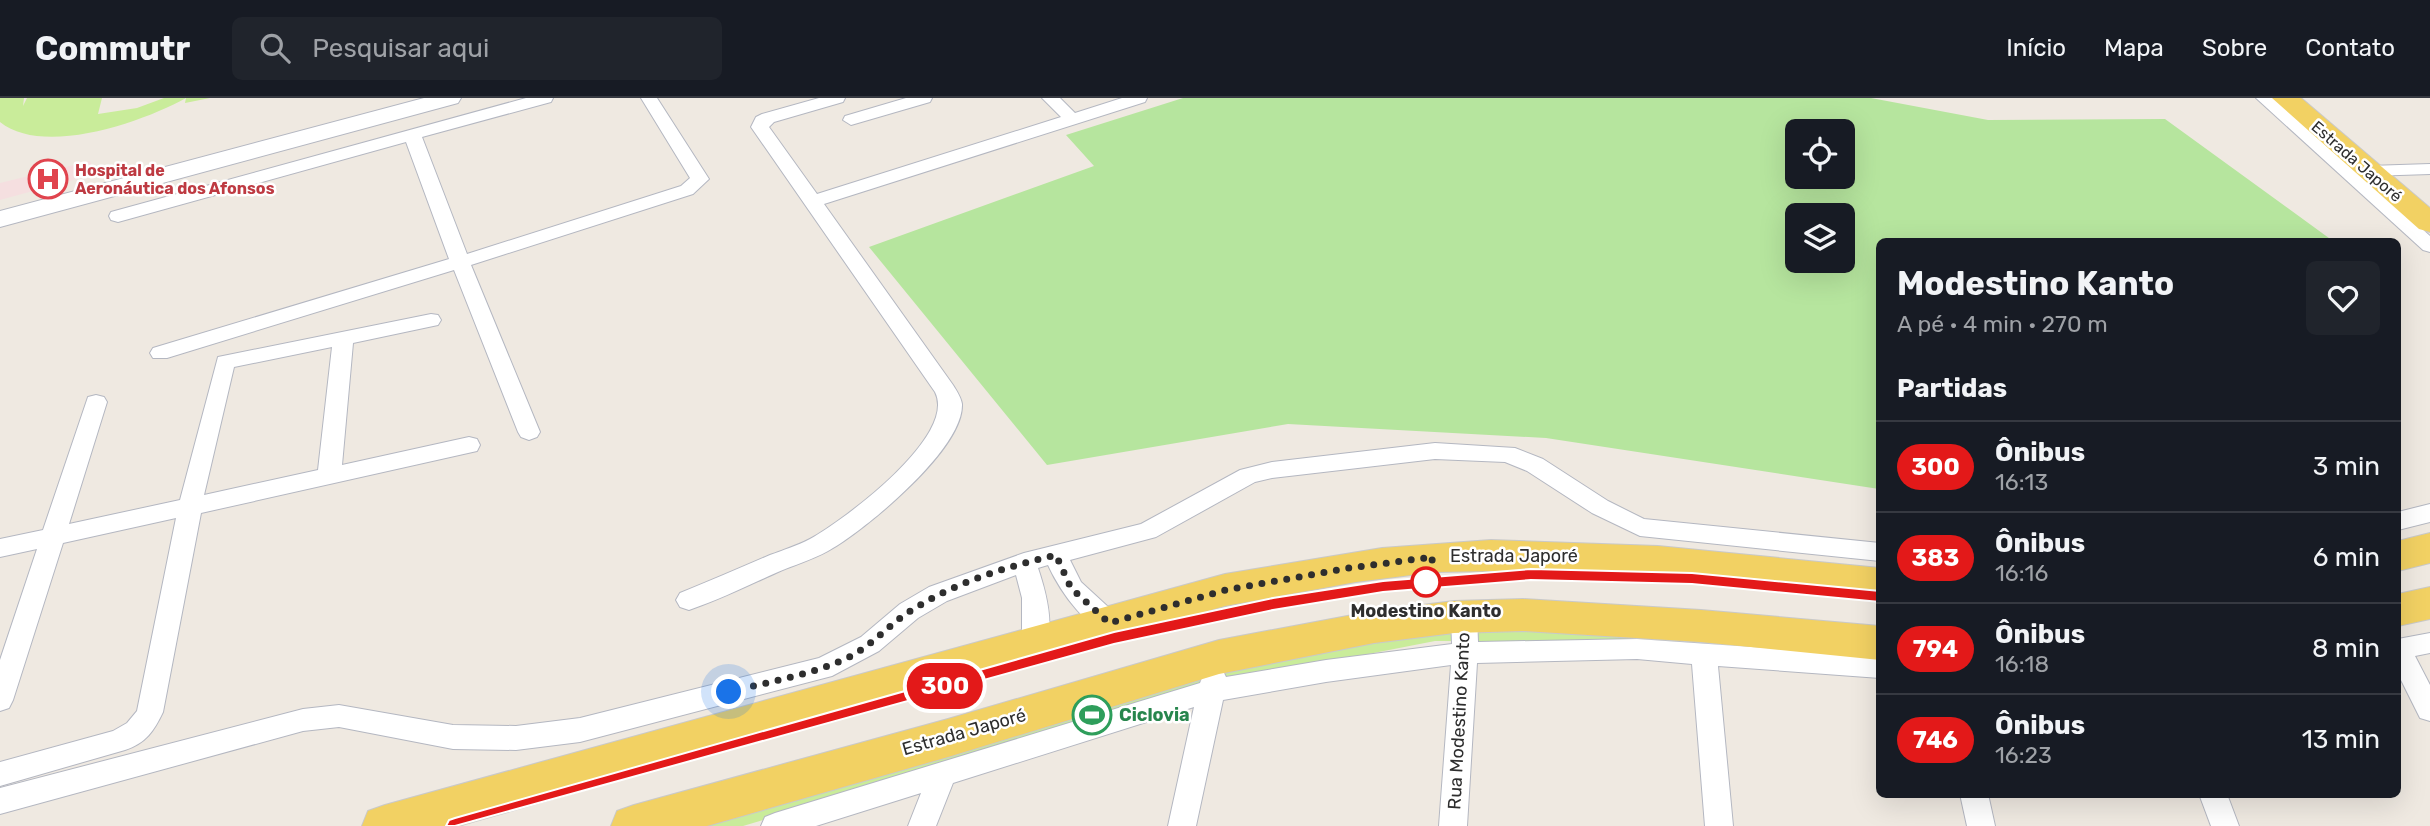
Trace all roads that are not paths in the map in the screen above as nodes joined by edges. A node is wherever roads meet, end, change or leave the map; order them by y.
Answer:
1 (450, 98) edge
2 (545, 98) edge
3 (649, 98) edge
4 (837, 98) edge
5 (924, 98) edge
6 (1050, 98) edge
7 (1139, 98) edge
8 (2264, 98) edge
9 (2285, 98) edge
10 (792, 104) edge
11 (1072, 119) junction
12 (851, 120) dead end
13 (413, 136) junction
14 (2430, 169) edge
15 (2369, 171) junction
16 (814, 201) junction
17 (118, 216) dead end
18 (0, 219) edge
19 (2430, 223) edge
20 (2430, 246) edge
21 (460, 262) junction
22 (431, 320) dead end
23 (343, 338) junction
24 (160, 353) dead end
25 (96, 402) dead end
26 (529, 432) dead end
27 (469, 445) dead end
28 (329, 476) junction
29 (190, 506) junction
30 (2430, 513) edge
31 (2401, 520) edge
32 (53, 536) junction
33 (0, 548) edge
34 (2430, 548) edge
35 (1876, 552) edge
36 (1056, 555) junction
37 (2401, 555) edge
38 (1024, 562) junction
39 (1876, 583) edge
40 (689, 600) dead end
41 (2430, 603) edge
42 (2401, 609) edge
43 (1109, 623) junction
44 (1465, 635) junction
45 (1876, 643) edge
46 (2430, 643) edge
47 (1035, 644) junction
48 (2401, 648) edge
49 (1704, 654) junction
50 (2401, 655) edge
51 (1876, 667) edge
52 (1215, 674) junction
53 (0, 700) edge
54 (2430, 710) edge
55 (0, 774) edge
56 (942, 775) junction
57 (1975, 798) edge
58 (2214, 798) edge
59 (0, 801) edge
60 (655, 822) edge
61 (385, 826) edge
62 (775, 826) edge
63 (922, 826) edge
64 (1182, 826) edge
65 (1453, 826) edge
66 (1719, 826) edge
67 (1981, 826) edge
68 (2225, 826) edge

1 - 18 main road
2 - 13 street
3 - 21 street
4 - 10 street
5 - 12 street
6 - 11 street
7 - 11 street
8 - 20 street
9 - 15 main road, Estrada Japoré
10 - 16 street
11 - 16 street
13 - 17 street
13 - 21 street
14 - 15 street
15 - 19 main road, Estrada Japoré
16 - 40 street
21 - 24 street
21 - 26 street
22 - 23 street
23 - 28 street
23 - 29 street
25 - 32 street
27 - 28 street
28 - 29 street
29 - 32 street
29 - 55 street
30 - 31 street
32 - 33 street
32 - 53 street
34 - 37 main road
35 - 36 street
36 - 38 street
36 - 43 street
38 - 47 street
38 - 59 street
39 - 43 main road, Estrada Japoré
41 - 42 main road
43 - 47 main road, Estrada Japoré
44 - 45 main road, Estrada Japoré
44 - 49 street, Estrada Japoré
44 - 52 main road, Estrada Japoré
44 - 65 street, Rua Modestino Kanto
46 - 48 street
47 - 61 main road, Estrada Japoré
49 - 51 street, Estrada Japoré
49 - 66 street
50 - 54 street
52 - 56 street, Estrada Japoré
52 - 60 main road, Estrada Japoré
52 - 64 street
56 - 62 street, Estrada Japoré
56 - 63 street
57 - 67 street
58 - 68 street

